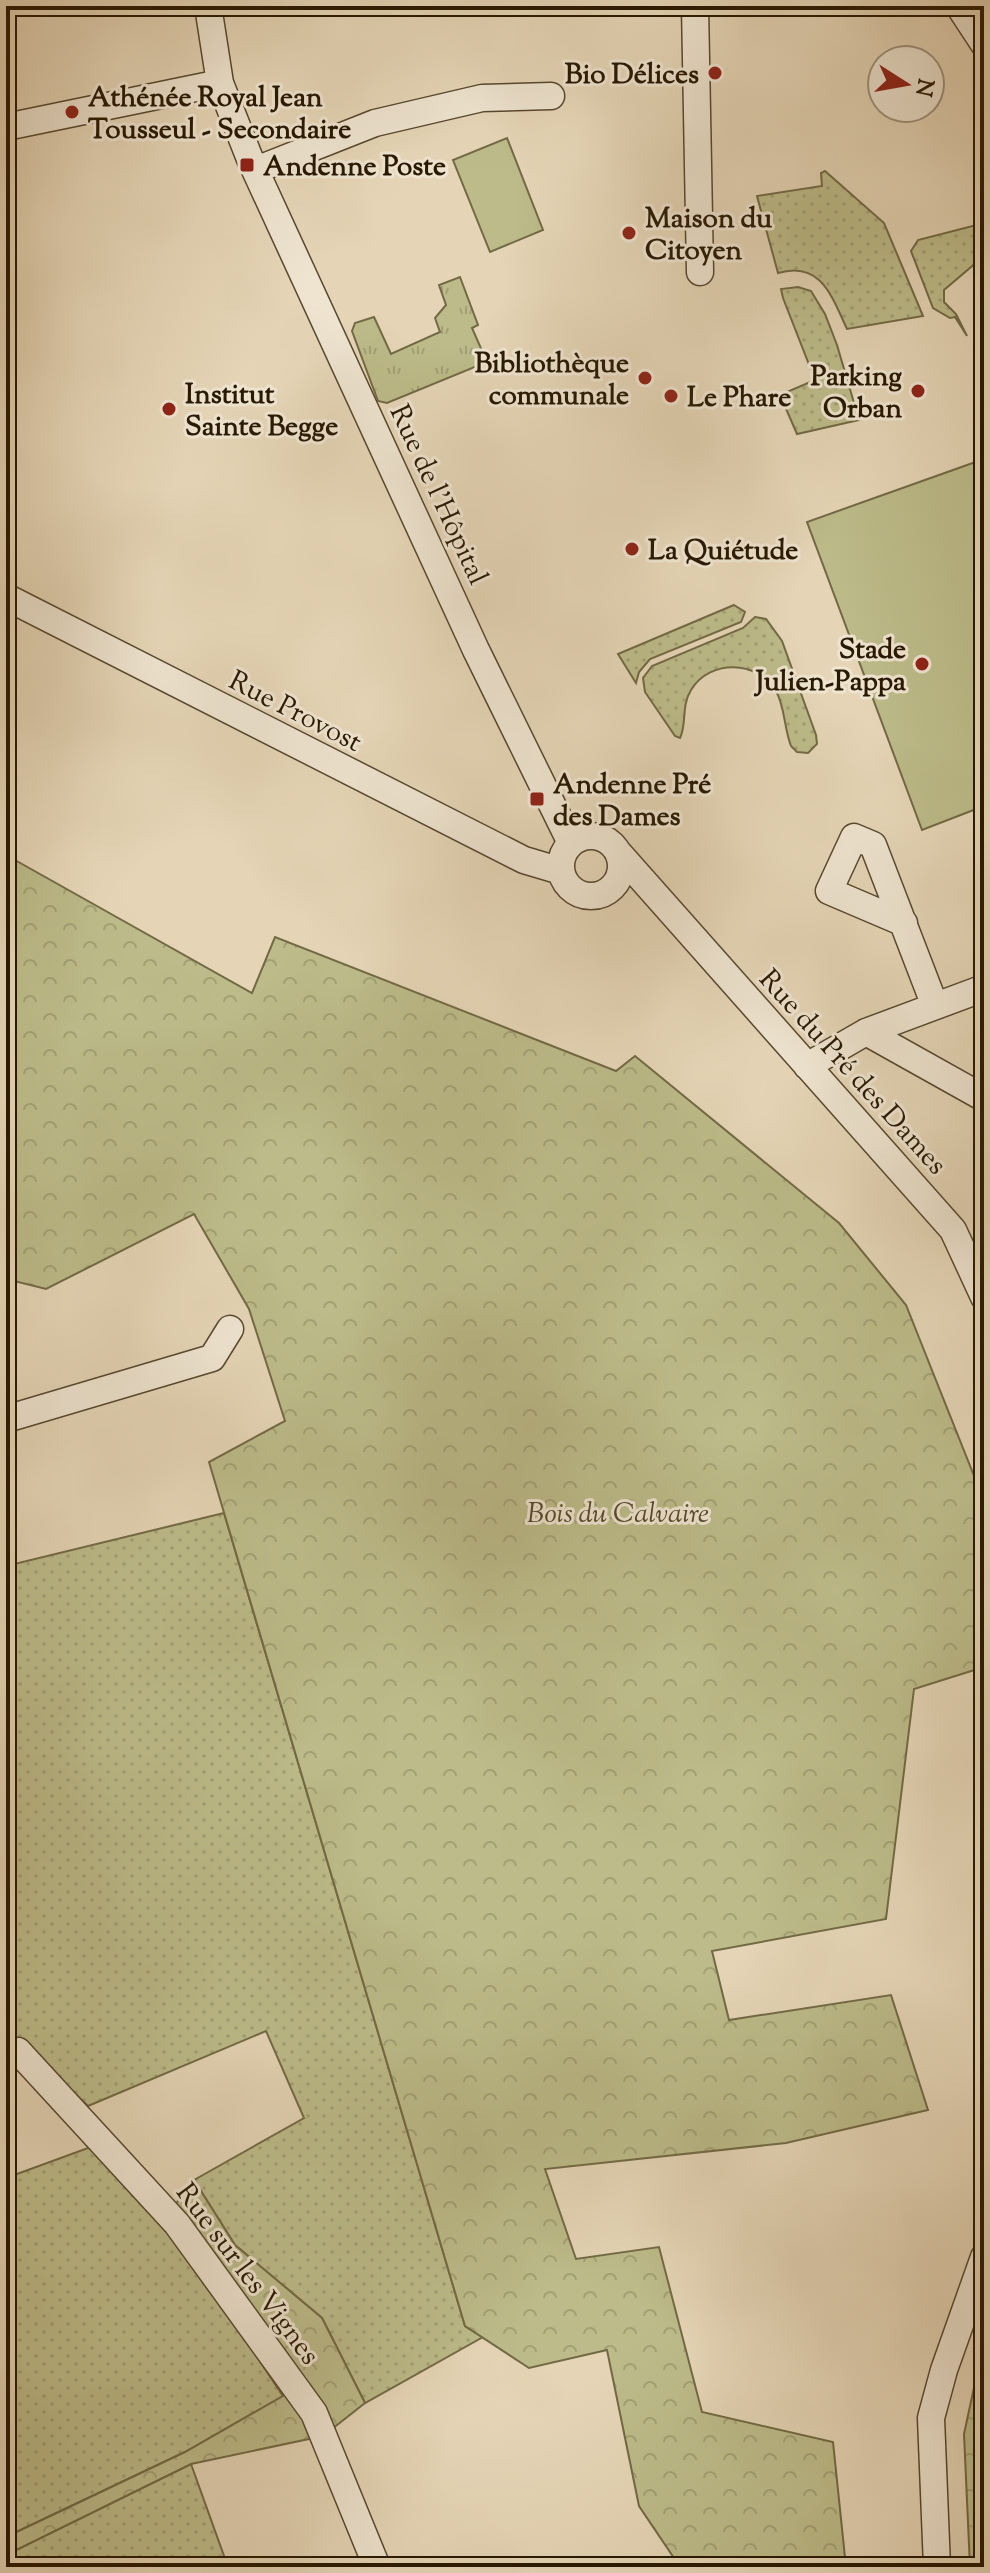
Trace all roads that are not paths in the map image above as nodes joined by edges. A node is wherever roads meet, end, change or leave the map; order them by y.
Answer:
1 (208, 6) edge
2 (695, 6) edge
3 (959, 6) edge
4 (984, 44) edge
5 (220, 83) junction
6 (551, 96) dead end
7 (6, 127) edge
8 (256, 170) junction
9 (700, 272) dead end
10 (6, 597) edge
11 (571, 843) junction
12 (617, 851) junction
13 (561, 871) junction
14 (609, 889) junction
15 (658, 900) junction
16 (904, 923) dead end
17 (984, 988) edge
18 (935, 1006) junction
19 (866, 1032) junction
20 (807, 1066) junction
21 (984, 1098) edge
22 (984, 1297) edge
23 (230, 1329) dead end
24 (6, 1419) edge
25 (18, 2051) dead end
26 (984, 2257) edge
27 (377, 2567) edge
28 (937, 2567) edge

1 - 5 street, Rue de l'Hôpital
2 - 9 street
3 - 4 street
5 - 7 street
5 - 8 street, Rue de l'Hôpital
6 - 8 street
8 - 11 street, Rue de l'Hôpital
10 - 13 street, Rue Provost
11 - 12 street
11 - 13 street
12 - 14 street
12 - 15 street, Rue du Pré des Dames
13 - 14 street
14 - 15 street
15 - 20 street, Rue du Pré des Dames
16 - 18 street
17 - 18 street
18 - 19 street
19 - 20 street
19 - 21 street
20 - 22 street, Rue du Pré des Dames
23 - 24 street
25 - 27 street, Rue sur les Vignes
26 - 28 street

